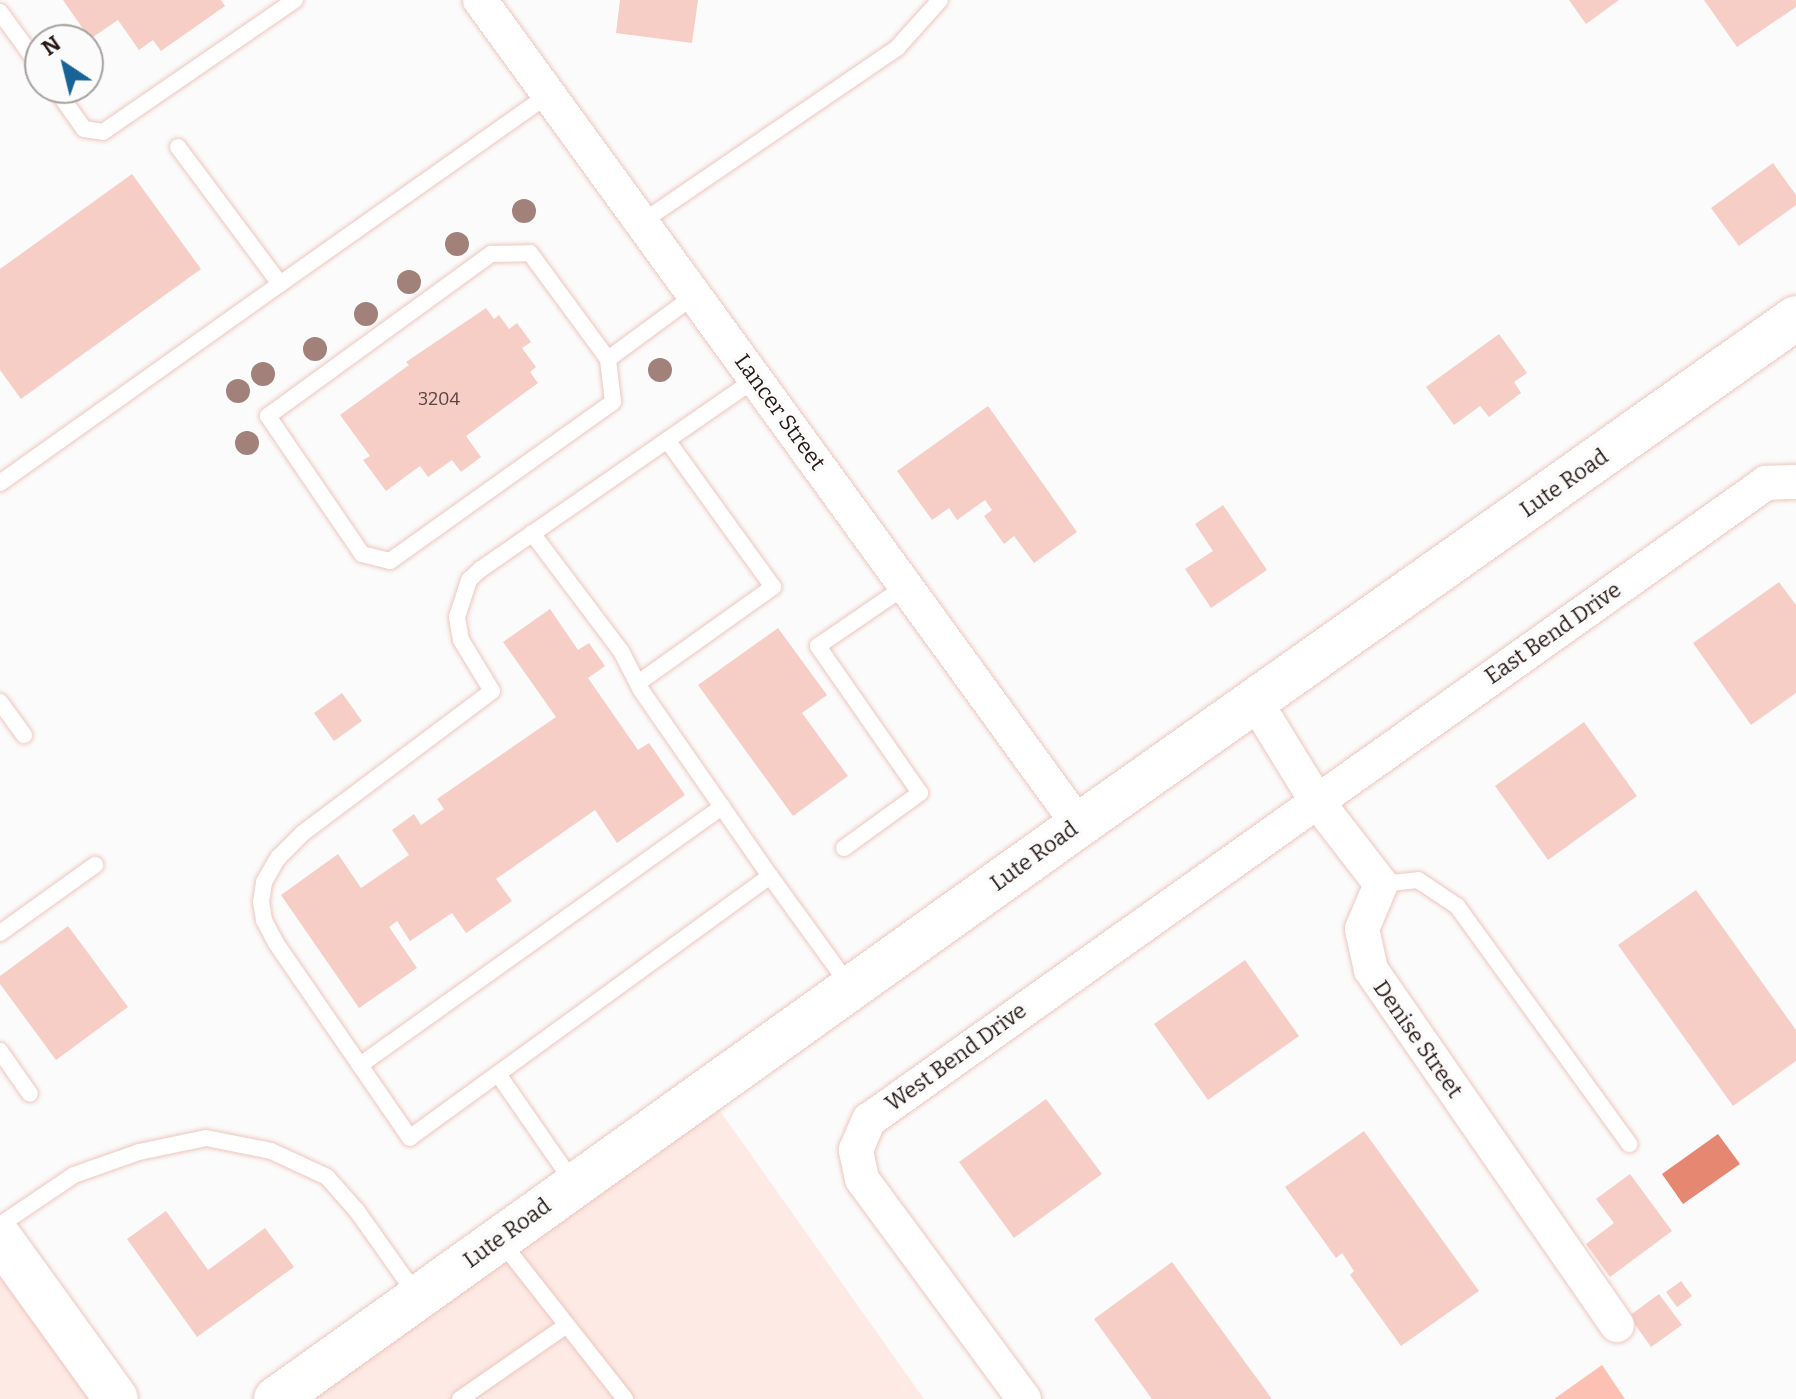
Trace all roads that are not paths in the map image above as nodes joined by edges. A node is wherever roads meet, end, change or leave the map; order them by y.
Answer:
1 (295, 0) edge
2 (480, 0) edge
3 (940, 0) edge
4 (0, 12) edge
5 (24, 45) edge
6 (549, 94) junction
7 (66, 104) edge
8 (178, 147) dead end
9 (642, 222) junction
10 (280, 284) junction
11 (695, 295) junction
12 (1796, 318) edge
13 (608, 359) junction
14 (755, 379) junction
15 (667, 440) junction
16 (1796, 482) edge
17 (0, 483) edge
18 (532, 533) junction
19 (906, 586) junction
20 (638, 683) junction
21 (1255, 701) junction
22 (0, 702) edge
23 (24, 735) dead end
24 (1316, 800) junction
25 (722, 807) junction
26 (1079, 825) junction
27 (844, 848) dead end
28 (95, 865) dead end
29 (770, 876) junction
30 (1381, 884) junction
31 (0, 933) edge
32 (851, 988) junction
33 (0, 1051) edge
34 (360, 1065) junction
35 (498, 1074) junction
36 (30, 1094) dead end
37 (1629, 1144) dead end
38 (575, 1185) junction
39 (0, 1225) edge
40 (0, 1238) edge
41 (499, 1239) junction
42 (418, 1297) junction
43 (567, 1325) junction
44 (1617, 1325) dead end
45 (116, 1399) edge
46 (276, 1399) edge
47 (460, 1399) edge
48 (625, 1399) edge
49 (1024, 1399) edge

1 - 7 lane
2 - 6 street, Lancer Street
3 - 9 lane
4 - 5 lane
6 - 9 street, Lancer Street
6 - 10 lane
8 - 10 lane
9 - 11 street, Lancer Street
10 - 17 lane
11 - 13 lane
11 - 14 street, Lancer Street
12 - 21 street, Lute Road
13 - 13 lane
14 - 15 lane
14 - 19 street, Lancer Street
15 - 18 lane
15 - 20 lane
16 - 24 street, East Bend Drive
18 - 20 lane
18 - 34 lane
19 - 26 street, Lancer Street
19 - 27 lane
20 - 25 lane
21 - 24 street
21 - 26 street, Lute Road
22 - 23 lane
24 - 30 street
24 - 49 street, West Bend Drive
25 - 29 lane
25 - 34 lane
26 - 32 street, Lute Road
28 - 31 lane
29 - 32 lane
29 - 35 lane
30 - 37 lane
30 - 44 street, Denise Street
32 - 38 street, Lute Road
33 - 36 lane
34 - 35 lane
35 - 38 lane
38 - 41 street, Lute Road
39 - 42 lane
40 - 45 street
41 - 42 street, Lute Road
41 - 43 lane
42 - 46 street, Lute Road
43 - 47 lane
43 - 48 lane

